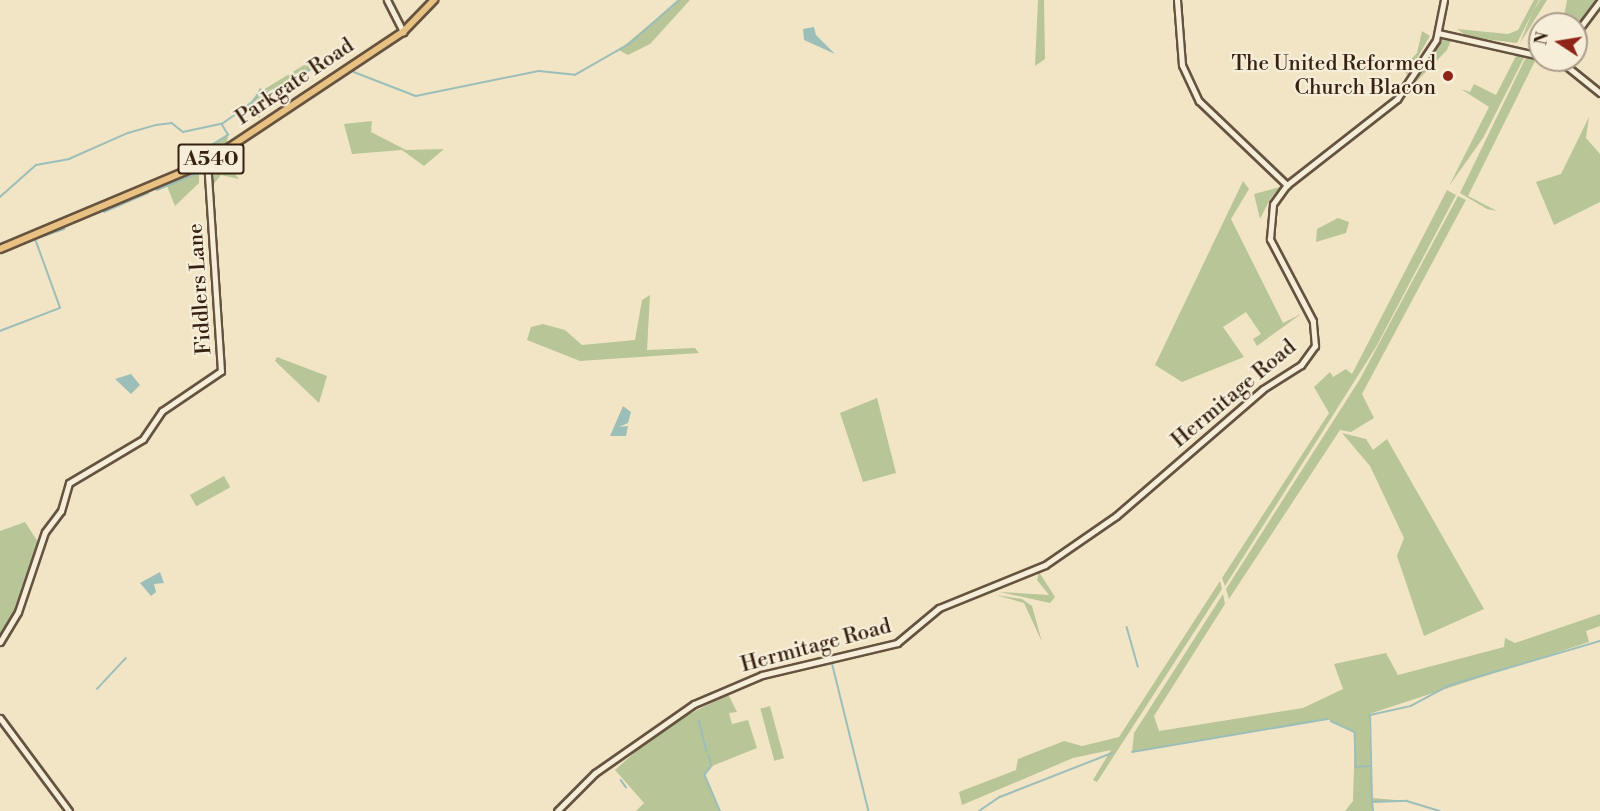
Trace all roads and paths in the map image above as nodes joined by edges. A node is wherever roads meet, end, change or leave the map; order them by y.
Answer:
1 (387, 0) edge
2 (434, 0) edge
3 (1177, 0) edge
4 (1444, 0) edge
5 (1600, 1) edge
6 (1588, 17) edge
7 (403, 32) junction
8 (1438, 33) junction
9 (1528, 51) edge
10 (1574, 72) edge
11 (1600, 93) edge
12 (207, 162) junction
13 (1287, 185) junction
14 (0, 249) edge
15 (0, 642) edge
16 (2, 720) edge
17 (69, 811) edge
18 (557, 811) edge

1 - 7 street
2 - 7 main road, Parkgate Road / A540
3 - 13 street
4 - 8 street
5 - 6 street
7 - 12 main road, Parkgate Road / A540
8 - 9 street
8 - 13 street
10 - 11 street
12 - 14 main road, Parkgate Road / A540
12 - 15 street, Fiddlers Lane
13 - 18 street, Hermitage Road
16 - 17 street

